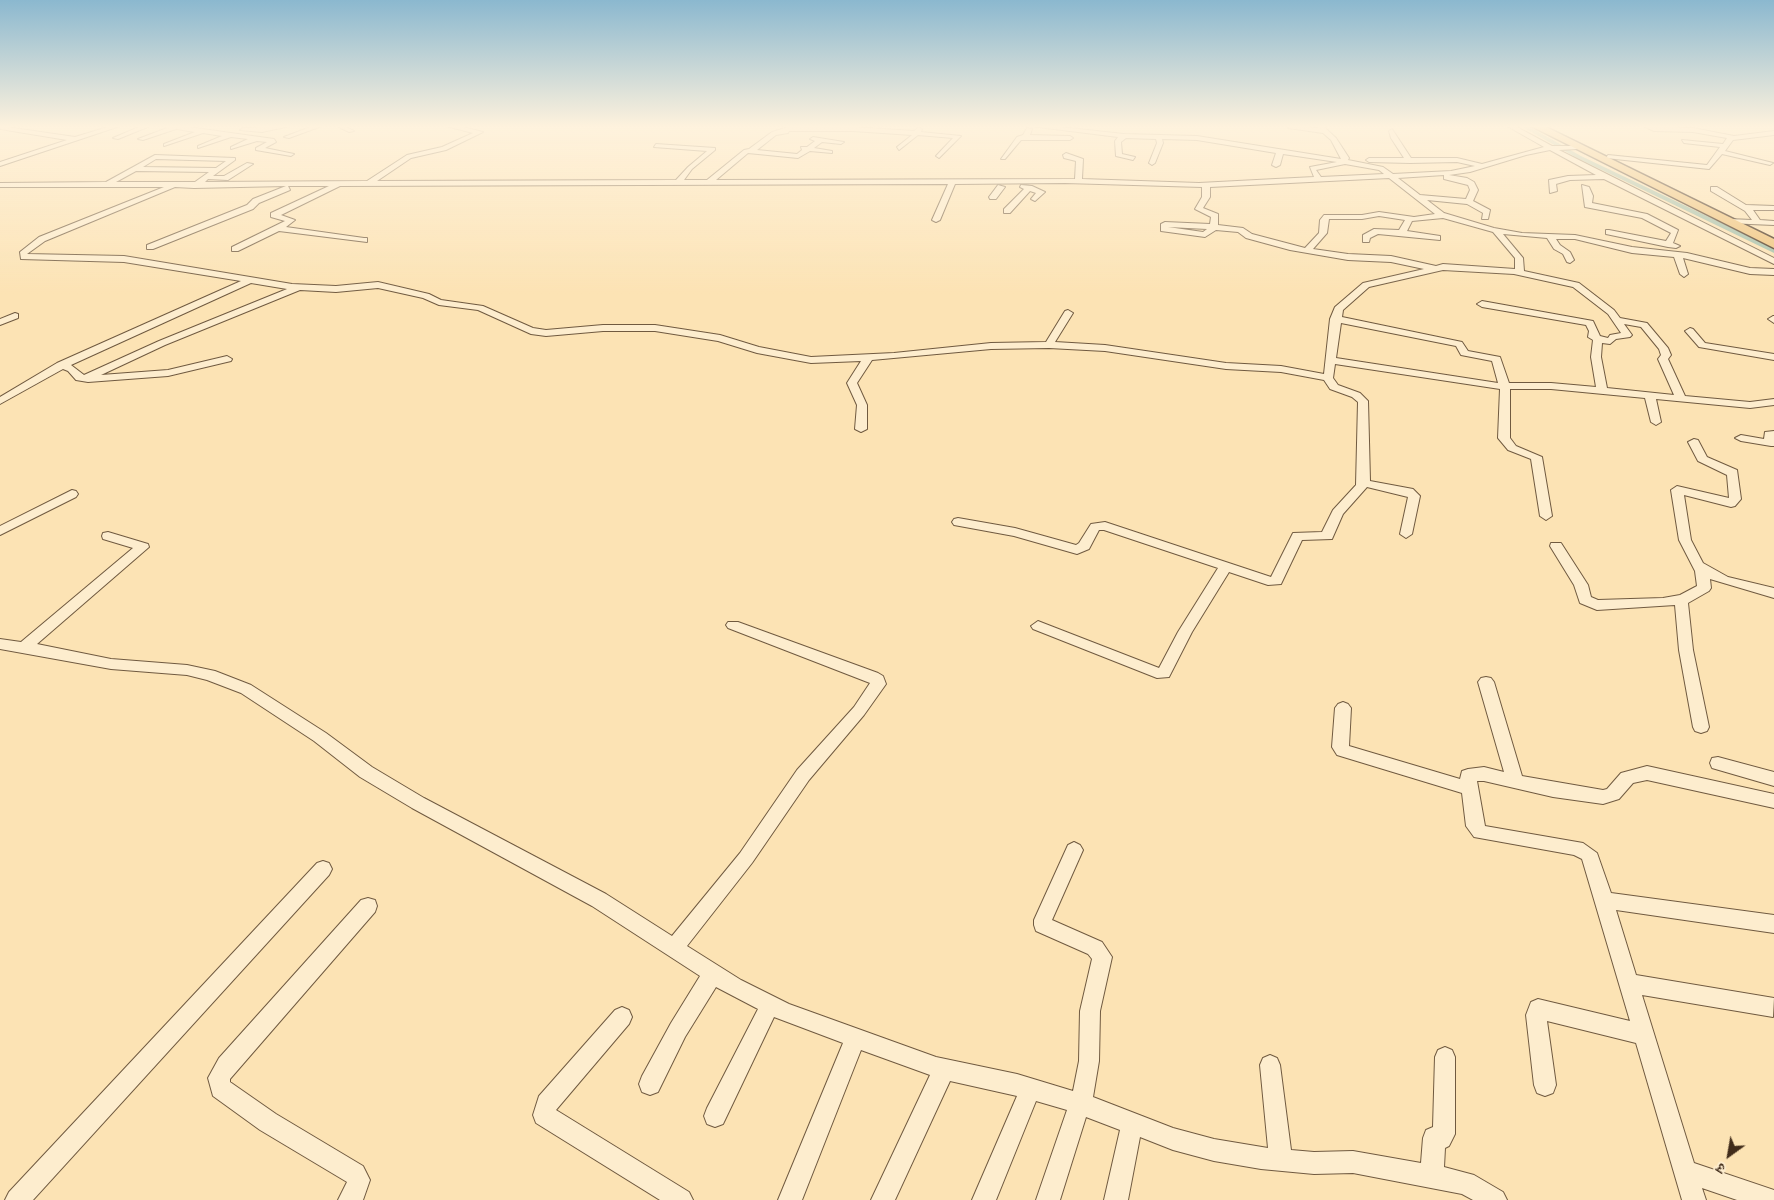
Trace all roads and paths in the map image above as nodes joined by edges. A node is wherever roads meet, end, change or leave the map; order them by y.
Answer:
1 (111, 182) edge
2 (200, 182) edge
3 (371, 182) edge
4 (709, 182) joint
5 (952, 182) junction
6 (1057, 182) edge
7 (1110, 182) edge
8 (1274, 182) edge
9 (1397, 182) edge
10 (1468, 182) edge
11 (1552, 182) edge
12 (1618, 182) edge
13 (1642, 182) edge
14 (1660, 182) edge
15 (678, 183) joint
16 (295, 184) junction
17 (338, 184) junction
18 (368, 184) junction
19 (1016, 184) junction
20 (0, 185) edge
21 (1206, 185) junction
22 (104, 186) junction
23 (172, 186) junction
24 (194, 186) junction
25 (1001, 187) junction
26 (1585, 187) dead end
27 (967, 188) dead end
28 (1029, 188) junction
29 (1714, 189) dead end
30 (1553, 190) dead end
31 (993, 197) dead end
32 (1416, 197) junction
33 (1650, 198) junction
34 (1035, 199) dead end
35 (1469, 202) junction
36 (1637, 205) dead end
37 (1746, 207) junction
38 (1774, 208) edge
39 (1007, 211) dead end
40 (1442, 216) junction
41 (1485, 217) dead end
42 (1410, 219) junction
43 (936, 220) dead end
44 (1726, 220) junction
45 (1756, 221) junction
46 (1774, 223) edge
47 (1214, 227) junction
48 (278, 228) junction
49 (1495, 230) junction
50 (1609, 232) dead end
51 (1402, 233) junction
52 (1550, 236) junction
53 (1438, 238) dead end
54 (364, 240) dead end
55 (1366, 240) dead end
56 (1774, 244) edge
57 (1668, 245) junction
58 (150, 247) dead end
59 (235, 249) dead end
60 (1308, 250) junction
61 (1678, 255) junction
62 (1570, 260) dead end
63 (1711, 261) junction
64 (1774, 261) edge
65 (1433, 268) junction
66 (1520, 272) junction
67 (1774, 272) edge
68 (1684, 274) dead end
69 (248, 281) junction
70 (297, 288) junction
71 (1482, 304) dead end
72 (1068, 313) dead end
73 (15, 316) dead end
74 (1335, 320) junction
75 (1616, 320) junction
76 (0, 322) edge
77 (1690, 331) dead end
78 (1598, 340) junction
79 (1050, 345) junction
80 (1774, 357) edge
81 (868, 358) junction
82 (227, 359) dead end
83 (1331, 360) junction
84 (58, 367) junction
85 (1328, 378) junction
86 (84, 379) junction
87 (1505, 388) junction
88 (1602, 390) junction
89 (1650, 395) junction
90 (1681, 398) junction
91 (0, 400) edge
92 (1773, 403) edge
93 (1656, 422) dead end
94 (861, 430) dead end
95 (1774, 434) edge
96 (1741, 438) dead end
97 (1694, 442) dead end
98 (1363, 484) junction
99 (72, 494) dead end
100 (1546, 516) dead end
101 (958, 522) dead end
102 (0, 531) edge
103 (1406, 534) dead end
104 (108, 536) dead end
105 (1556, 546) dead end
106 (1226, 566) junction
107 (1702, 570) junction
108 (1774, 593) edge
109 (1680, 600) junction
110 (733, 625) dead end
111 (1038, 626) dead end
112 (0, 644) edge
113 (23, 648) junction
114 (1486, 682) dead end
115 (1343, 708) dead end
116 (1701, 727) dead end
117 (1718, 763) dead end
118 (1774, 778) edge
119 (1515, 781) junction
120 (1470, 789) junction
121 (1774, 801) edge
122 (1074, 850) dead end
123 (323, 869) dead end
124 (1604, 900) junction
125 (368, 906) dead end
126 (1774, 924) edge
127 (673, 949) junction
128 (713, 974) junction
129 (1629, 983) junction
130 (770, 1005) junction
131 (1773, 1007) edge
132 (622, 1017) dead end
133 (1644, 1035) junction
134 (856, 1038) junction
135 (1445, 1058) dead end
136 (1270, 1065) dead end
137 (944, 1069) junction
138 (650, 1084) dead end
139 (1545, 1085) dead end
140 (1030, 1089) junction
141 (1080, 1103) junction
142 (715, 1116) dead end
143 (1132, 1124) junction
144 (1282, 1160) junction
145 (1685, 1171) junction
146 (1432, 1177) junction
147 (16, 1200) edge
148 (350, 1200) edge
149 (681, 1200) edge
150 (790, 1200) edge
151 (883, 1200) edge
152 (984, 1200) edge
153 (1048, 1200) edge
154 (1116, 1200) edge
155 (1495, 1200) edge
156 (1694, 1200) edge
157 (1770, 1200) edge

1 - 22 street
2 - 24 street
3 - 18 street
4 - 5 street
4 - 15 street
5 - 19 street
5 - 43 street
6 - 19 street
7 - 21 street
8 - 21 street
9 - 32 street
10 - 35 street
11 - 30 street
12 - 33 street
13 - 44 highway
14 - 44 highway
15 - 18 street
16 - 17 street
16 - 24 street
16 - 58 street
17 - 18 street
17 - 48 street
19 - 25 street
19 - 28 street
20 - 22 street
21 - 47 street
22 - 23 street
23 - 24 street
23 - 69 street
25 - 27 street
25 - 31 street
26 - 57 street
28 - 34 street
28 - 39 street
29 - 37 street
32 - 35 street
32 - 40 street
33 - 36 street
33 - 64 street
35 - 41 street
37 - 38 street
37 - 45 street
40 - 42 street
40 - 49 street
42 - 51 street
42 - 60 street
44 - 45 street
44 - 56 highway
45 - 46 street
47 - 47 street
47 - 60 street
48 - 54 street
48 - 59 street
49 - 52 street
49 - 66 street
50 - 57 street
51 - 53 street
51 - 55 street
52 - 61 street
52 - 62 street
57 - 63 street
60 - 65 street
61 - 63 street
61 - 68 street
63 - 67 street
65 - 66 street
65 - 74 street
66 - 75 street
69 - 70 street
69 - 84 street
70 - 81 street
70 - 86 street
71 - 78 street
72 - 79 street
73 - 76 street
74 - 83 street
74 - 87 street
75 - 78 street
75 - 90 street
77 - 80 street
78 - 88 street
79 - 81 street
79 - 85 street
81 - 94 street
82 - 86 street
83 - 85 street
83 - 87 street
84 - 86 street
84 - 91 street
85 - 98 street
87 - 88 street
87 - 100 street
88 - 89 street
89 - 90 street
89 - 93 street
90 - 92 street
95 - 96 street
97 - 107 street
98 - 103 street
98 - 106 street
99 - 102 street
101 - 106 street
104 - 113 street
105 - 109 street
106 - 111 street
107 - 108 street
107 - 109 street
109 - 116 street
110 - 127 street
112 - 113 street
113 - 127 street
114 - 119 street
115 - 120 street
117 - 118 street
119 - 120 street
119 - 121 street
120 - 124 street
122 - 141 street
123 - 147 street
124 - 126 street
124 - 129 street
125 - 148 street
127 - 128 street
128 - 130 street
128 - 138 street
129 - 131 street
129 - 133 street
130 - 134 street
130 - 142 street
132 - 149 street
133 - 139 street
133 - 145 street
134 - 137 street
134 - 150 street
135 - 146 street
136 - 144 street
137 - 140 street
137 - 151 street
140 - 141 street
140 - 152 street
141 - 143 street
141 - 153 street
143 - 144 street
143 - 154 street
144 - 146 street
145 - 156 street
145 - 157 street
146 - 155 street

